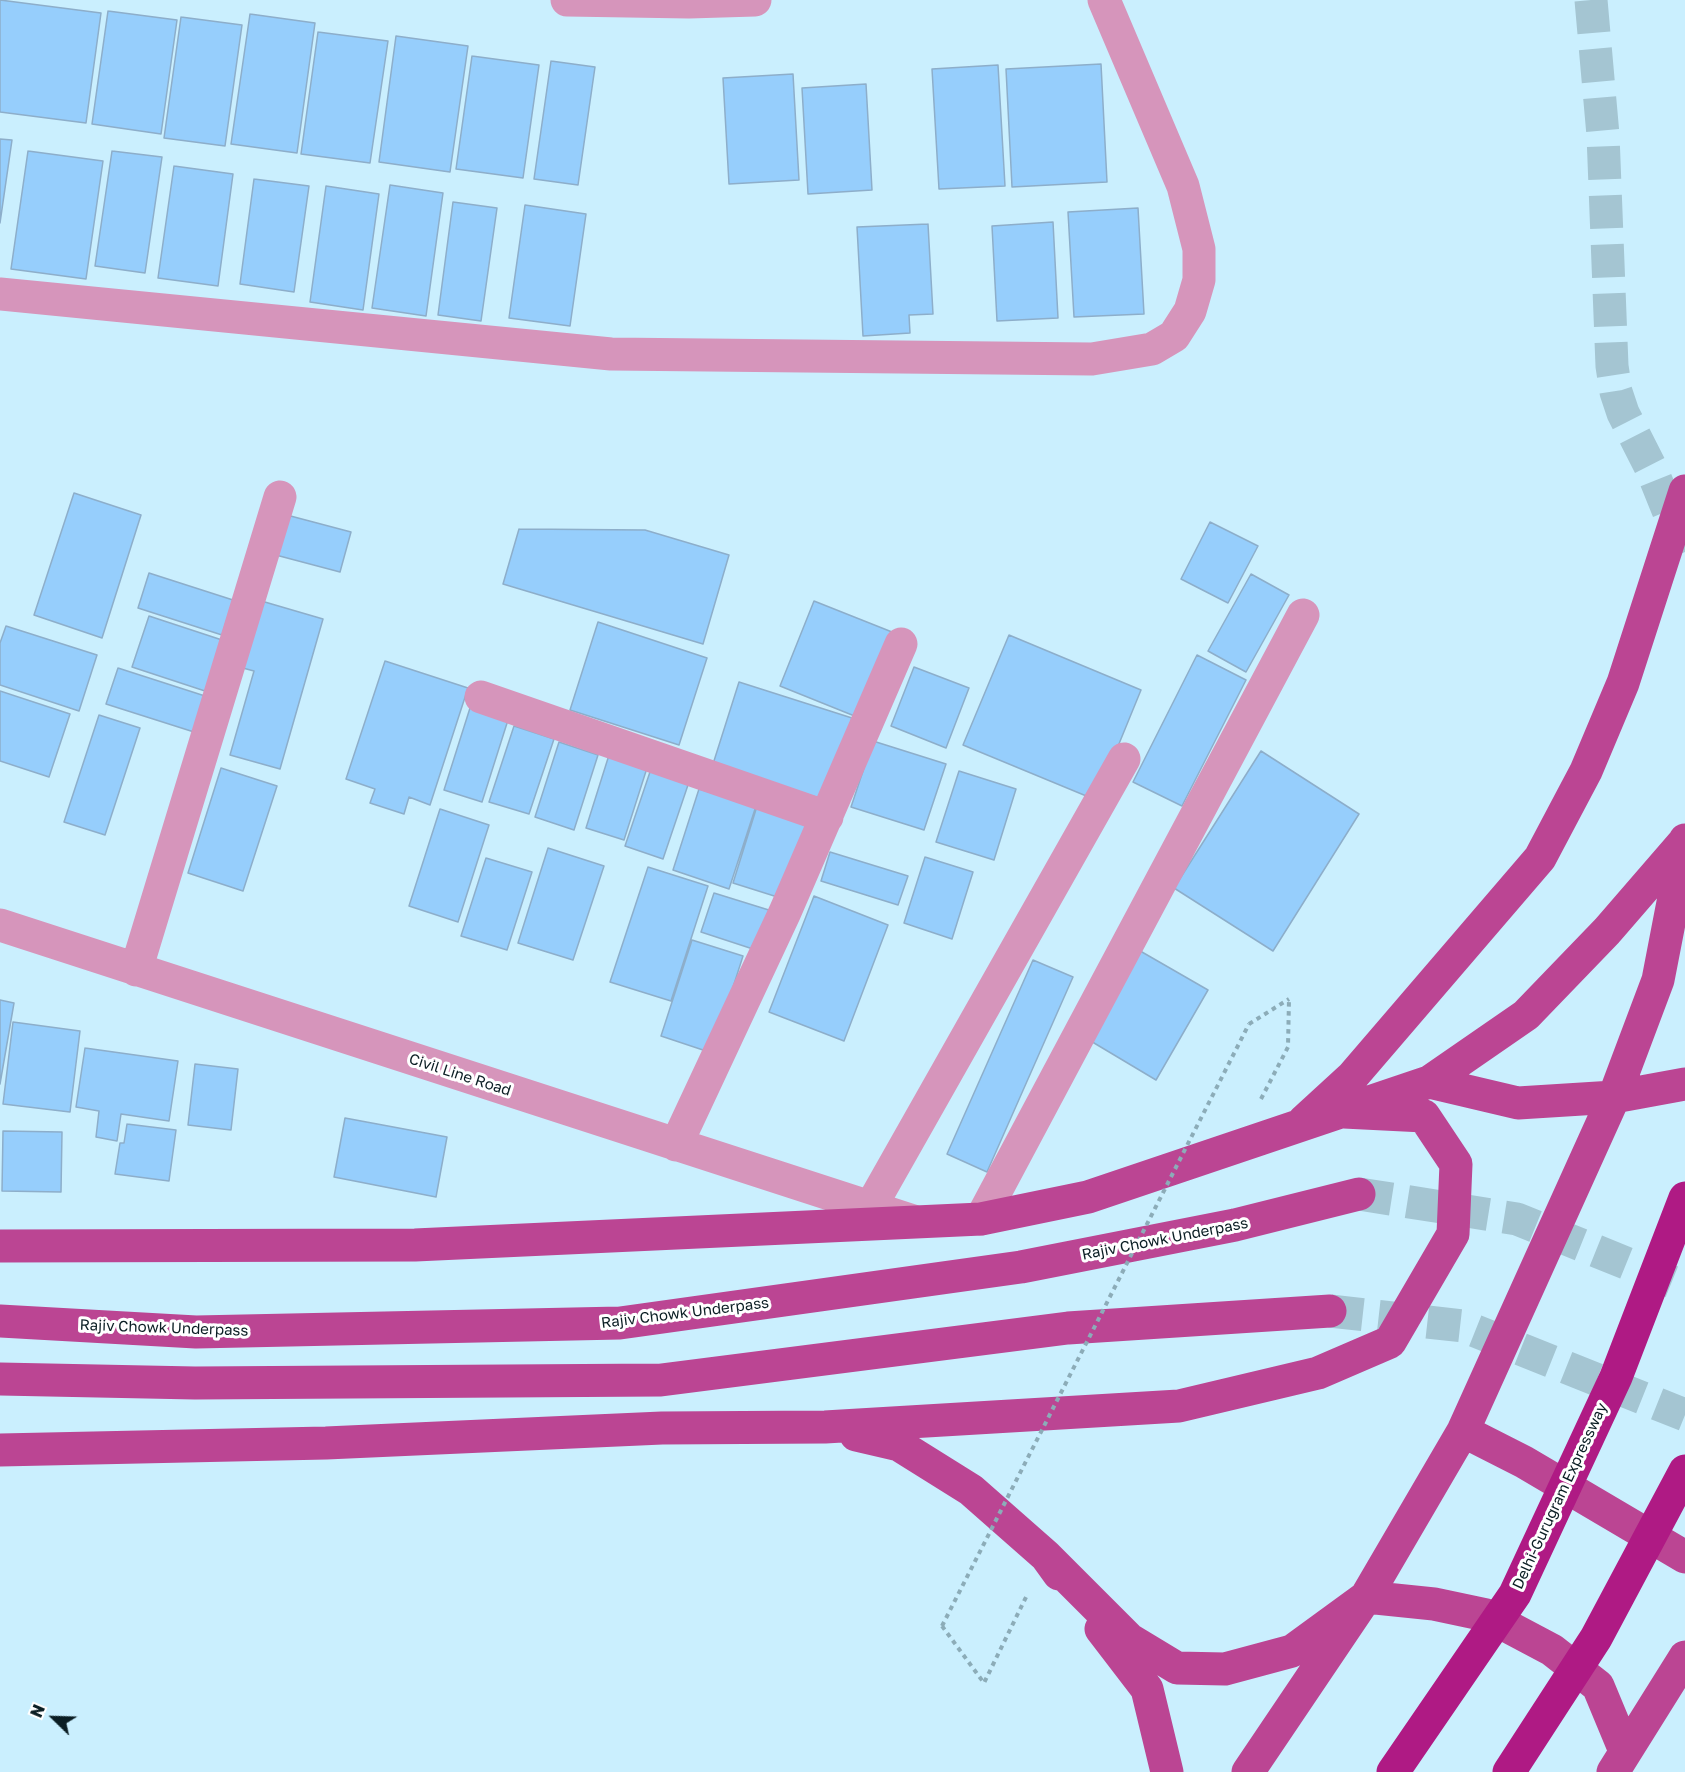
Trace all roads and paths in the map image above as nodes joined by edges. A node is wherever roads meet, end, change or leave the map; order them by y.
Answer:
1 (567, 0) edge
2 (755, 0) edge
3 (1104, 0) edge
4 (688, 1) edge
5 (0, 294) edge
6 (1685, 491) edge
7 (279, 497) dead end
8 (1303, 615) dead end
9 (901, 644) dead end
10 (481, 697) dead end
11 (1124, 759) dead end
12 (827, 817) junction
13 (1685, 840) edge
14 (0, 925) edge
15 (136, 970) junction
16 (1429, 1082) junction
17 (1685, 1084) edge
18 (1614, 1097) junction
19 (1344, 1112) junction
20 (1297, 1128) junction
21 (676, 1145) junction
22 (1236, 1149) junction
23 (1359, 1194) tunnel mouth
24 (1685, 1198) edge
25 (870, 1208) junction
26 (981, 1219) junction
27 (921, 1224) junction
28 (0, 1246) edge
29 (1330, 1311) tunnel mouth
30 (0, 1321) edge
31 (0, 1379) edge
32 (825, 1427) junction
33 (1463, 1431) junction
34 (0, 1450) edge
35 (1685, 1471) edge
36 (1046, 1556) junction
37 (1685, 1557) edge
38 (1366, 1598) junction
39 (1685, 1657) edge
40 (1619, 1761) edge
41 (1167, 1772) edge
42 (1248, 1772) edge
43 (1393, 1772) edge
44 (1509, 1772) edge

1 - 4 street
2 - 4 street
3 - 5 street
6 - 20 main road
7 - 15 street
8 - 26 street
9 - 12 street
10 - 12 street
11 - 25 street
12 - 21 street
13 - 16 main road
13 - 18 main road
14 - 15 street, Civil Line Road
15 - 21 street, Civil Line Road
16 - 18 main road
16 - 19 main road
17 - 18 main road
18 - 33 main road
19 - 20 main road
19 - 32 main road
20 - 22 main road
21 - 25 street, Civil Line Road
22 - 26 main road
22 - 36 path, bridge
23 - 30 main road, Rajiv Chowk Underpass
24 - 43 highway, Delhi-Gurugram Expressway, bridge
25 - 27 street, Civil Line Road
26 - 27 main road
27 - 28 main road
29 - 31 main road
32 - 34 main road
32 - 36 main road
33 - 37 main road
33 - 38 main road
35 - 44 highway, bridge
36 - 38 main road
36 - 41 main road
38 - 40 main road
38 - 42 main road
39 - 40 main road

